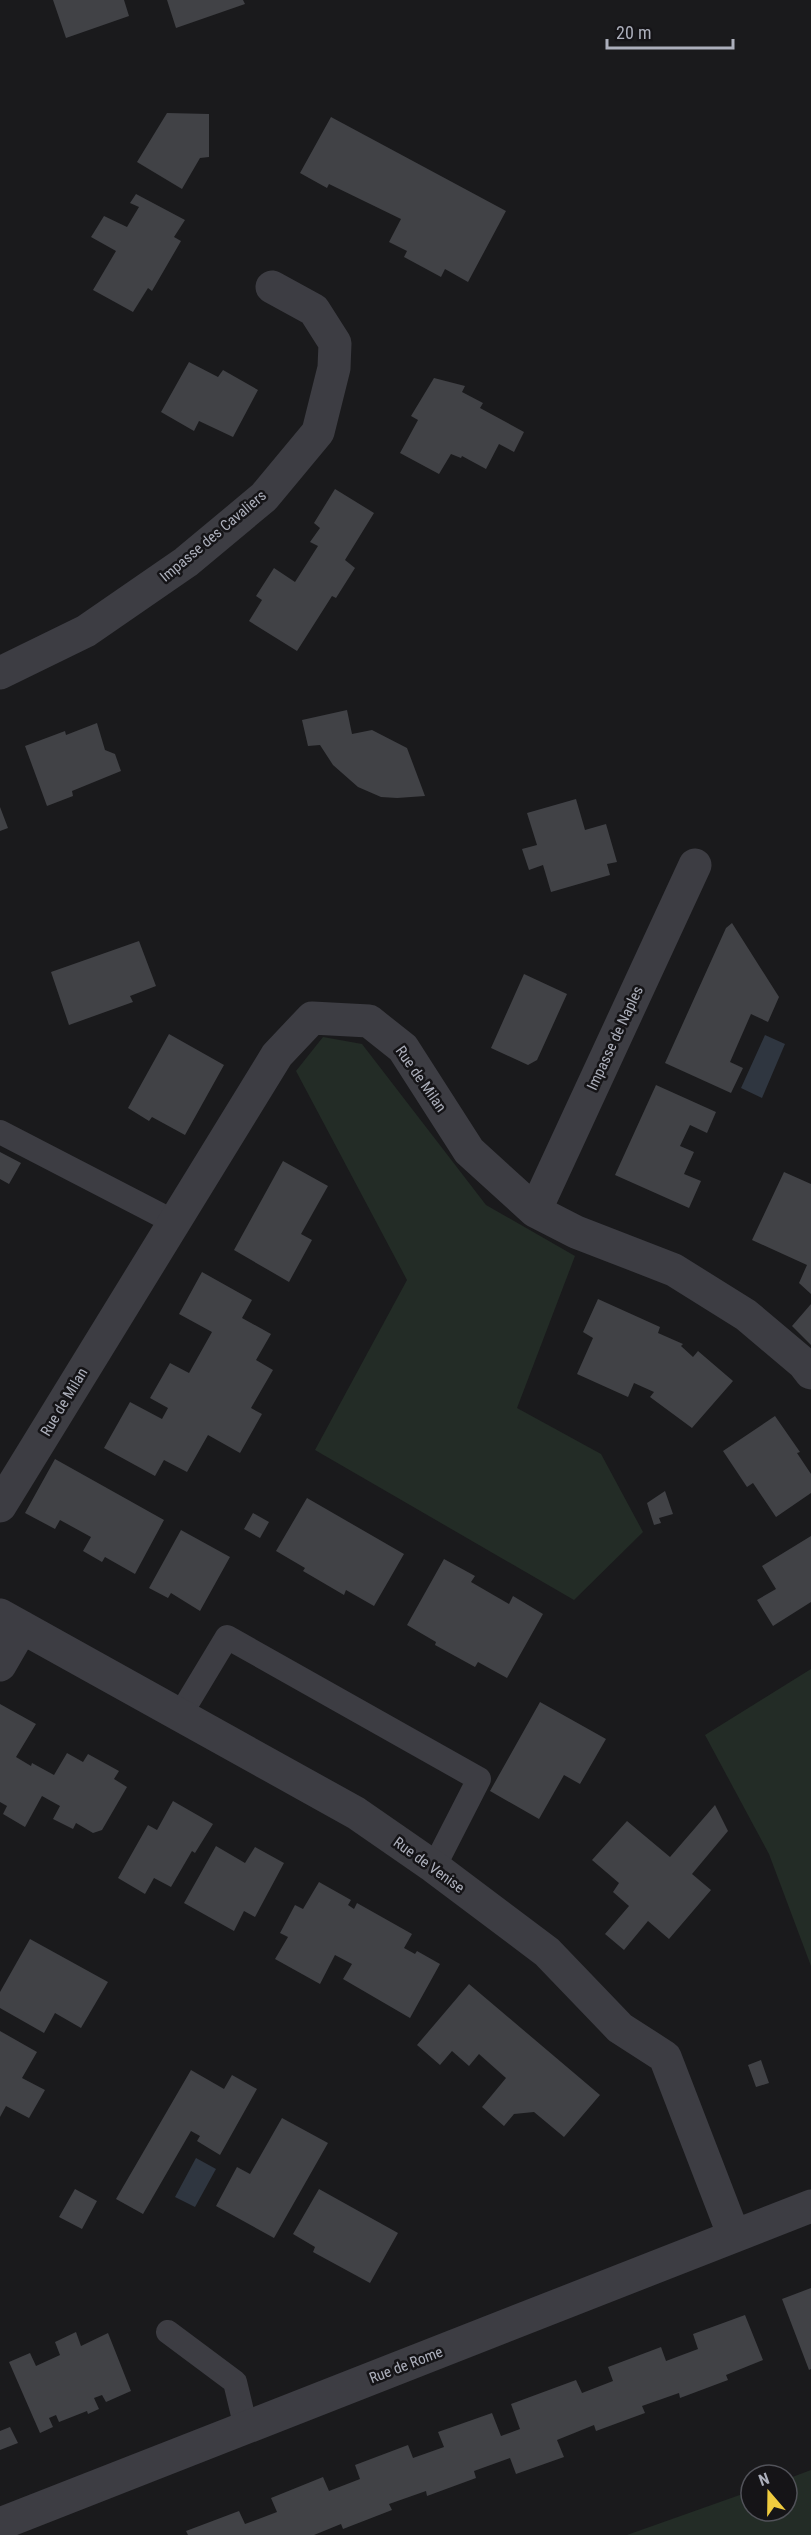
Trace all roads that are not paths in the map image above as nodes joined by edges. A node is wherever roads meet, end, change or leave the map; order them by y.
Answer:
1 (272, 287) dead end
2 (0, 674) edge
3 (695, 865) dead end
4 (0, 1132) edge
5 (535, 1211) junction
6 (174, 1222) junction
7 (811, 1373) edge
8 (0, 1506) edge
9 (11, 1621) edge
10 (0, 1665) edge
11 (180, 1715) junction
12 (434, 1867) junction
13 (811, 2206) edge
14 (734, 2236) junction
15 (168, 2332) dead end
16 (246, 2428) junction
17 (0, 2524) edge

1 - 2 street, Impasse des Cavaliers
3 - 5 street, Impasse de Naples
4 - 6 lane
5 - 6 street, Rue de Milan
5 - 7 street, Rue de Milan
6 - 8 street, Rue de Milan
9 - 10 street
9 - 11 street, Rue de Venise
11 - 12 street, Rue de Venise
11 - 12 lane
12 - 14 street, Rue de Venise
13 - 14 street, Rue de Rome
14 - 16 street, Rue de Rome
15 - 16 lane
16 - 17 street, Rue de Rome

